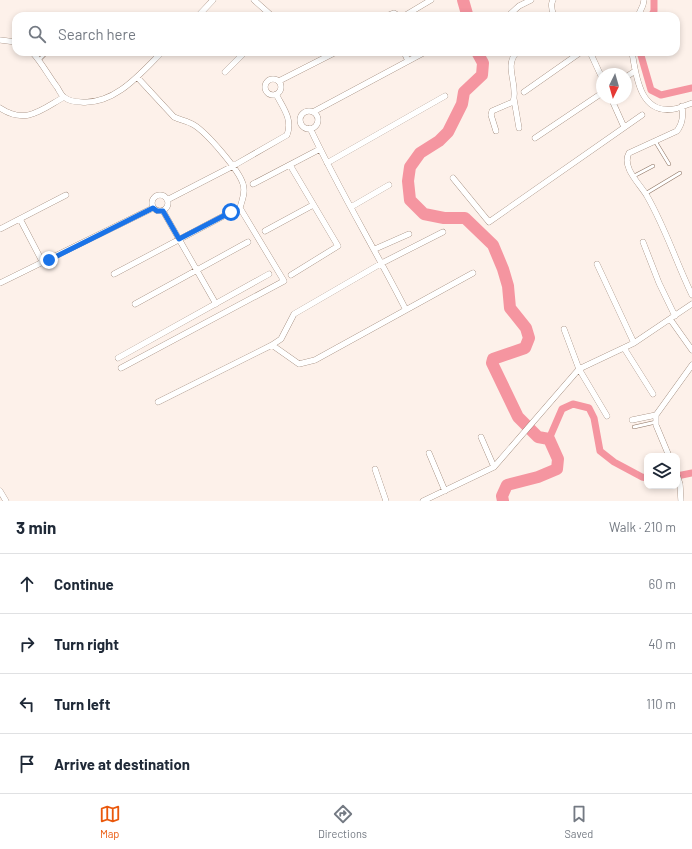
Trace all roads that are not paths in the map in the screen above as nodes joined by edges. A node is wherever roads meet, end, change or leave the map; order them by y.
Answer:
1 (213, 0) edge
2 (254, 0) edge
3 (431, 0) edge
4 (530, 0) edge
5 (553, 0) edge
6 (644, 0) edge
7 (202, 12) edge
8 (268, 12) edge
9 (411, 12) edge
10 (512, 12) edge
11 (553, 12) edge
12 (640, 12) edge
13 (0, 40) edge
14 (12, 42) edge
15 (36, 56) edge
16 (43, 56) edge
17 (158, 56) edge
18 (241, 56) edge
19 (328, 56) edge
20 (406, 56) edge
21 (415, 56) edge
22 (513, 56) edge
23 (575, 56) edge
24 (592, 56) edge
25 (633, 56) edge
26 (39, 60) junction
27 (408, 60) junction
28 (597, 68) edge
29 (635, 71) junction
30 (225, 72) dead end
31 (632, 73) edge
32 (137, 77) junction
33 (279, 82) junction
34 (524, 92) dead end
35 (276, 94) junction
36 (445, 96) dead end
37 (64, 97) junction
38 (596, 97) edge
39 (514, 99) junction
40 (692, 103) edge
41 (614, 104) edge
42 (682, 106) junction
43 (0, 108) edge
44 (313, 112) junction
45 (642, 115) dead end
46 (624, 127) junction
47 (310, 128) junction
48 (519, 128) dead end
49 (496, 131) dead end
50 (535, 138) dead end
51 (656, 140) junction
52 (320, 149) junction
53 (327, 163) junction
54 (669, 164) dead end
55 (290, 165) junction
56 (233, 166) junction
57 (653, 166) dead end
58 (680, 173) dead end
59 (633, 176) junction
60 (453, 178) dead end
61 (253, 184) dead end
62 (389, 185) dead end
63 (645, 194) junction
64 (66, 195) dead end
65 (167, 200) junction
66 (313, 205) junction
67 (351, 207) junction
68 (153, 208) junction
69 (163, 211) junction
70 (231, 212) dead end
71 (20, 219) junction
72 (0, 229) edge
73 (265, 231) dead end
74 (443, 232) dead end
75 (409, 234) dead end
76 (179, 239) junction
77 (248, 242) dead end
78 (643, 242) dead end
79 (375, 249) junction
80 (43, 263) junction
81 (382, 263) junction
82 (598, 264) dead end
83 (197, 270) junction
84 (473, 273) dead end
85 (114, 274) dead end
86 (269, 274) dead end
87 (291, 275) dead end
88 (0, 284) edge
89 (692, 295) edge
90 (135, 304) dead end
91 (216, 304) junction
92 (692, 304) edge
93 (406, 310) junction
94 (672, 318) junction
95 (564, 329) dead end
96 (634, 342) junction
97 (272, 345) junction
98 (624, 348) junction
99 (692, 350) edge
100 (118, 358) dead end
101 (692, 365) edge
102 (121, 368) dead end
103 (579, 369) junction
104 (653, 394) dead end
105 (158, 402) dead end
106 (656, 414) junction
107 (607, 416) dead end
108 (632, 420) dead end
109 (656, 422) junction
110 (634, 427) dead end
111 (481, 437) dead end
112 (429, 453) dead end
113 (668, 453) edge
114 (494, 467) junction
115 (375, 469) dead end
116 (680, 484) edge
117 (0, 491) edge
118 (445, 491) junction
119 (6, 501) edge
120 (386, 501) edge
121 (423, 501) edge
122 (681, 501) edge

1 - 7 street
2 - 8 street
3 - 9 street
4 - 10 street
5 - 11 street
6 - 12 street
13 - 14 street
15 - 26 street
16 - 26 lane
17 - 32 street
18 - 30 street
19 - 33 street
20 - 27 street
21 - 27 street
22 - 39 street
23 - 34 street
24 - 28 street
25 - 29 street
26 - 37 street
27 - 44 street
29 - 31 street
29 - 42 street
32 - 37 street
32 - 56 street
33 - 35 street
33 - 35 street
35 - 56 street
36 - 53 street
37 - 43 street
38 - 50 street
39 - 48 street
39 - 49 street
40 - 42 street
41 - 46 street
42 - 51 street
44 - 47 street
44 - 47 street
45 - 46 street
46 - 60 street
47 - 52 street
51 - 54 lane
51 - 59 street
52 - 53 street
52 - 55 street
53 - 67 street
55 - 61 street
55 - 66 street
56 - 65 street
56 - 102 street
57 - 59 lane
58 - 63 lane
59 - 63 street
62 - 67 street
63 - 89 street
64 - 71 street
65 - 68 street
65 - 69 street
66 - 73 street
66 - 87 street
67 - 79 street
68 - 69 street
68 - 80 street
69 - 76 street
70 - 76 street
71 - 72 street
71 - 80 street
74 - 81 street
75 - 79 street
76 - 83 street
76 - 85 street
77 - 83 street
78 - 94 street
79 - 81 street
80 - 88 street
81 - 93 street
81 - 97 street
82 - 96 street
83 - 90 street
83 - 91 street
84 - 93 street
86 - 91 street
91 - 100 street
92 - 94 street
93 - 97 street
94 - 96 street
94 - 99 street
95 - 103 street
96 - 98 street
97 - 105 street
98 - 103 street
98 - 104 street
101 - 106 street
103 - 107 street
103 - 114 street
106 - 108 street
106 - 109 street
109 - 110 lane
109 - 113 street
111 - 114 street
112 - 118 street
114 - 118 street
115 - 120 street
116 - 122 street
117 - 119 street
118 - 121 street

